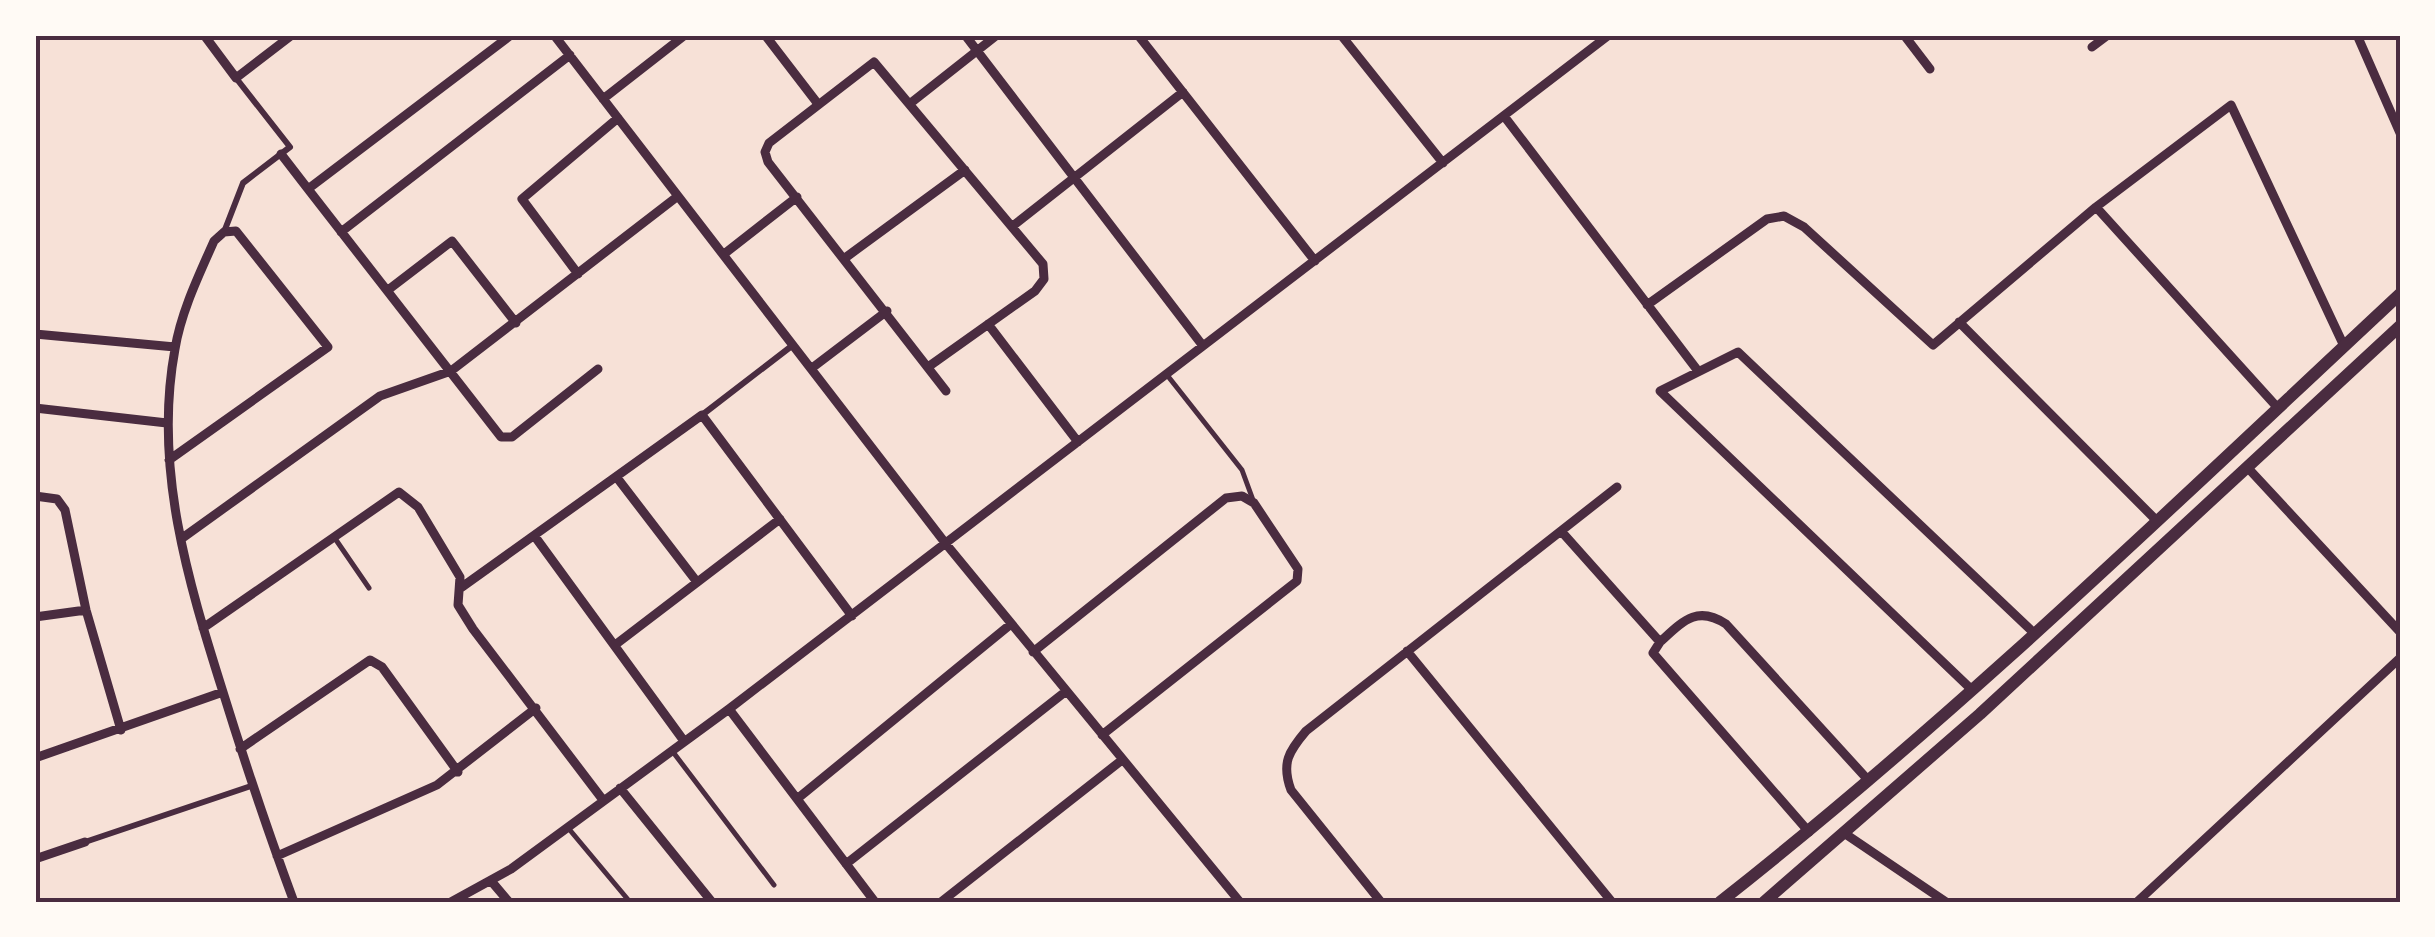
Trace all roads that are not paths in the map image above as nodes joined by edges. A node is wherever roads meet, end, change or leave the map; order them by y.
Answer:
1 (204, 35) edge
2 (292, 35) edge
3 (511, 35) edge
4 (554, 35) edge
5 (686, 35) edge
6 (765, 35) edge
7 (965, 35) edge
8 (997, 35) edge
9 (1138, 35) edge
10 (1340, 35) edge
11 (1609, 35) edge
12 (1904, 35) edge
13 (2108, 35) edge
14 (2357, 35) edge
15 (2092, 47) dead end
16 (977, 51) junction
17 (570, 55) junction
18 (1930, 70) dead end
19 (236, 78) junction
20 (1183, 92) junction
21 (603, 99) junction
22 (912, 102) junction
23 (818, 104) junction
24 (1504, 116) junction
25 (618, 118) junction
26 (2400, 134) edge
27 (281, 154) junction
28 (1443, 163) junction
29 (965, 170) junction
30 (1073, 179) junction
31 (308, 189) junction
32 (678, 196) junction
33 (797, 197) junction
34 (2096, 207) junction
35 (1014, 224) junction
36 (224, 232) junction
37 (341, 232) junction
38 (724, 254) junction
39 (845, 258) junction
40 (1315, 261) junction
41 (578, 274) junction
42 (388, 290) junction
43 (2400, 294) edge
44 (1647, 305) junction
45 (887, 311) junction
46 (1959, 322) junction
47 (516, 323) junction
48 (988, 324) junction
49 (2400, 326) edge
50 (35, 334) edge
51 (794, 344) junction
52 (1203, 346) junction
53 (2344, 346) junction
54 (175, 347) junction
55 (928, 367) junction
56 (812, 368) junction
57 (598, 369) dead end
58 (452, 372) junction
59 (1698, 372) junction
60 (1167, 375) junction
61 (946, 390) dead end
62 (35, 408) edge
63 (2276, 408) junction
64 (702, 415) junction
65 (167, 423) junction
66 (1078, 442) junction
67 (168, 460) junction
68 (2247, 467) junction
69 (618, 479) junction
70 (1617, 487) dead end
71 (35, 496) edge
72 (1254, 503) junction
73 (780, 520) junction
74 (2156, 520) junction
75 (1561, 531) junction
76 (332, 535) junction
77 (536, 538) junction
78 (180, 539) junction
79 (946, 544) junction
80 (696, 582) junction
81 (462, 587) junction
82 (369, 588) dead end
83 (86, 610) junction
84 (852, 616) junction
85 (35, 617) edge
86 (1011, 624) junction
87 (203, 628) junction
88 (2034, 632) junction
89 (2400, 632) edge
90 (1660, 642) junction
91 (615, 645) junction
92 (1408, 651) junction
93 (1033, 652) junction
94 (2400, 658) edge
95 (1971, 689) junction
96 (223, 692) junction
97 (1064, 692) junction
98 (536, 708) junction
99 (729, 710) junction
100 (120, 730) junction
101 (1102, 735) junction
102 (684, 740) junction
103 (240, 749) junction
104 (672, 750) junction
105 (35, 758) edge
106 (1122, 760) junction
107 (458, 772) junction
108 (1869, 781) junction
109 (251, 786) junction
110 (620, 788) junction
111 (796, 799) junction
112 (604, 800) junction
113 (568, 826) junction
114 (1809, 832) junction
115 (1844, 834) junction
116 (85, 842) joint
117 (277, 856) junction
118 (35, 858) edge
119 (846, 864) junction
120 (492, 882) junction
121 (774, 885) dead end
122 (294, 902) edge
123 (451, 902) edge
124 (509, 902) edge
125 (630, 902) edge
126 (712, 902) edge
127 (874, 902) edge
128 (941, 902) edge
129 (1240, 902) edge
130 (1381, 902) edge
131 (1612, 902) edge
132 (1720, 902) edge
133 (1764, 902) edge
134 (1946, 902) edge
135 (2137, 902) edge

1 - 19 street
2 - 19 street
3 - 31 street
4 - 17 street
5 - 21 street
6 - 23 street
7 - 16 street
8 - 16 street
9 - 20 street
10 - 28 street
11 - 24 street
12 - 18 street
13 - 15 street
14 - 26 street
16 - 22 street
16 - 30 street
17 - 21 street
17 - 37 street
19 - 27 street
20 - 30 street
20 - 40 street
21 - 25 street
22 - 23 street
22 - 29 street
23 - 33 street
24 - 28 street
24 - 44 street
25 - 32 street
25 - 41 street
27 - 31 street
27 - 36 street
28 - 40 street
29 - 35 street
29 - 39 street
30 - 35 street
30 - 52 street
31 - 37 street
32 - 38 street
32 - 41 street
33 - 38 street
33 - 39 street
34 - 46 street
34 - 53 street
34 - 63 street
35 - 48 street
36 - 54 street
36 - 67 street
37 - 42 street
38 - 51 street
39 - 45 street
40 - 52 street
41 - 47 street
42 - 47 street
42 - 58 street
43 - 53 main road
44 - 46 street
44 - 59 street
45 - 55 street
45 - 56 street
46 - 74 street
47 - 58 street
48 - 55 street
48 - 66 street
49 - 68 main road
50 - 54 street
51 - 56 street
51 - 64 street
52 - 60 street
53 - 63 main road
54 - 65 street
55 - 61 street
56 - 79 street
57 - 58 street
58 - 78 street
59 - 88 street
59 - 95 street
60 - 66 street
60 - 72 lane
62 - 65 street
63 - 74 main road
64 - 69 street
64 - 73 street
65 - 67 street
66 - 79 street
67 - 78 street
68 - 89 street
68 - 115 main road
69 - 77 street
69 - 80 street
70 - 75 street
71 - 83 street
72 - 93 street
72 - 101 street
73 - 80 street
73 - 84 street
74 - 88 main road
75 - 90 street
75 - 92 street
76 - 81 street
76 - 82 lane
76 - 87 street
77 - 81 street
77 - 91 street
78 - 87 street
79 - 84 street
79 - 86 street
80 - 91 street
81 - 98 street
83 - 85 street
83 - 100 street
84 - 99 street
86 - 93 street
86 - 111 street
87 - 96 street
88 - 95 main road
90 - 108 street
90 - 114 street
91 - 102 street
92 - 130 street
92 - 131 street
93 - 97 street
94 - 135 street
95 - 108 main road
96 - 100 street
96 - 103 street
97 - 101 street
97 - 119 street
98 - 107 street
98 - 112 street
99 - 102 street
99 - 111 street
100 - 105 street
101 - 106 street
102 - 104 street
103 - 107 street
103 - 109 street
104 - 110 street
104 - 121 lane
106 - 128 street
106 - 129 street
107 - 117 street
108 - 114 main road
109 - 116 street
109 - 117 street
110 - 112 street
110 - 126 street
111 - 119 street
112 - 113 street
113 - 120 street
113 - 125 lane
114 - 132 main road
115 - 133 main road
115 - 134 street
116 - 118 street
117 - 122 street
119 - 127 street
120 - 123 street
120 - 124 street

